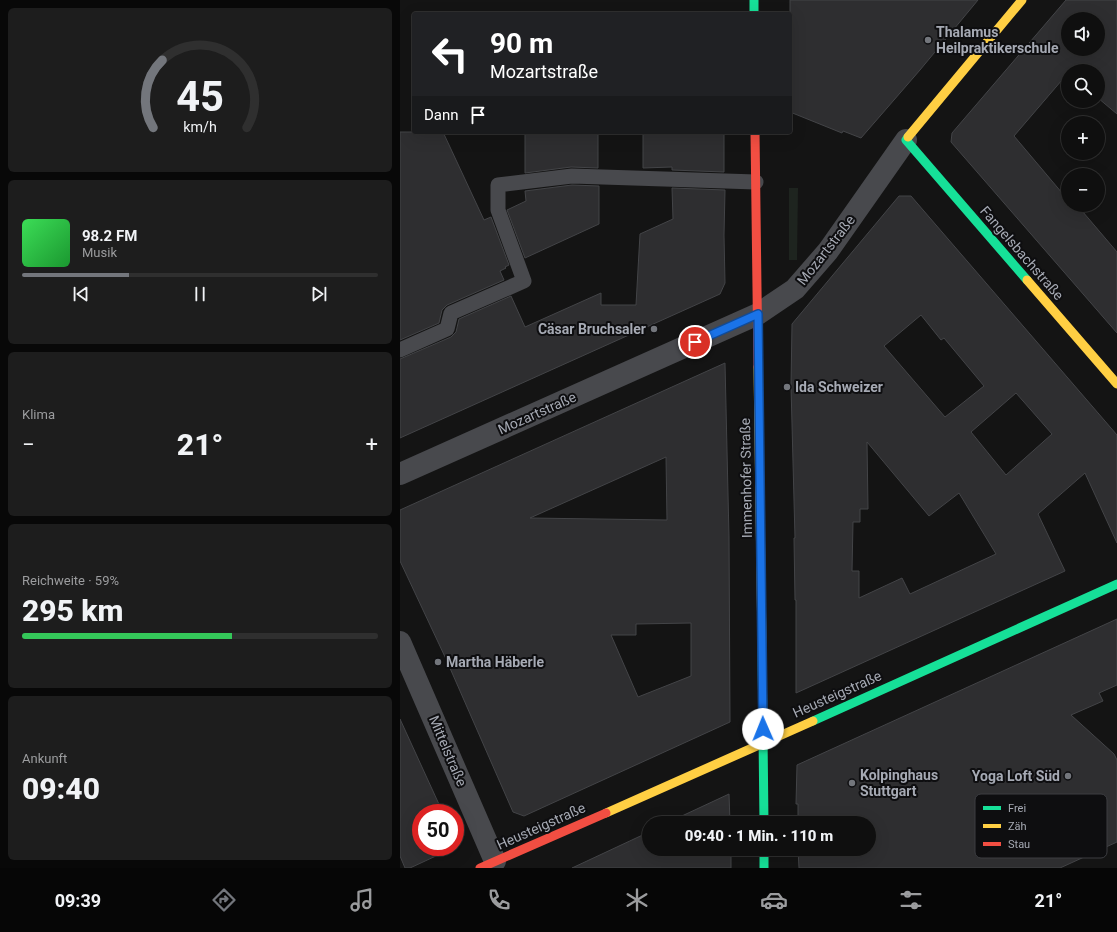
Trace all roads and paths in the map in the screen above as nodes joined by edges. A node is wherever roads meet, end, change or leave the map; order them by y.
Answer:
1 (754, 0) edge
2 (1022, 0) edge
3 (754, 12) edge
4 (755, 134) edge
5 (906, 140) junction
6 (756, 182) junction
7 (758, 314) junction
8 (400, 350) edge
9 (1117, 384) edge
10 (400, 474) edge
11 (1117, 584) edge
12 (400, 642) edge
13 (763, 744) junction
14 (764, 816) edge
15 (764, 856) edge
16 (488, 865) edge
17 (764, 868) edge

1 - 3 street
2 - 5 street, Mozartstraße
4 - 6 street, Immenhofer Straße
5 - 7 street, Mozartstraße
5 - 9 street, Fangelsbachstraße
6 - 7 street, Immenhofer Straße
6 - 8 lane
7 - 10 street, Mozartstraße
7 - 13 street, Immenhofer Straße
11 - 13 street, Heusteigstraße
12 - 16 street, Mittelstraße
13 - 14 street, Immenhofer Straße
13 - 16 street, Heusteigstraße
15 - 17 street

